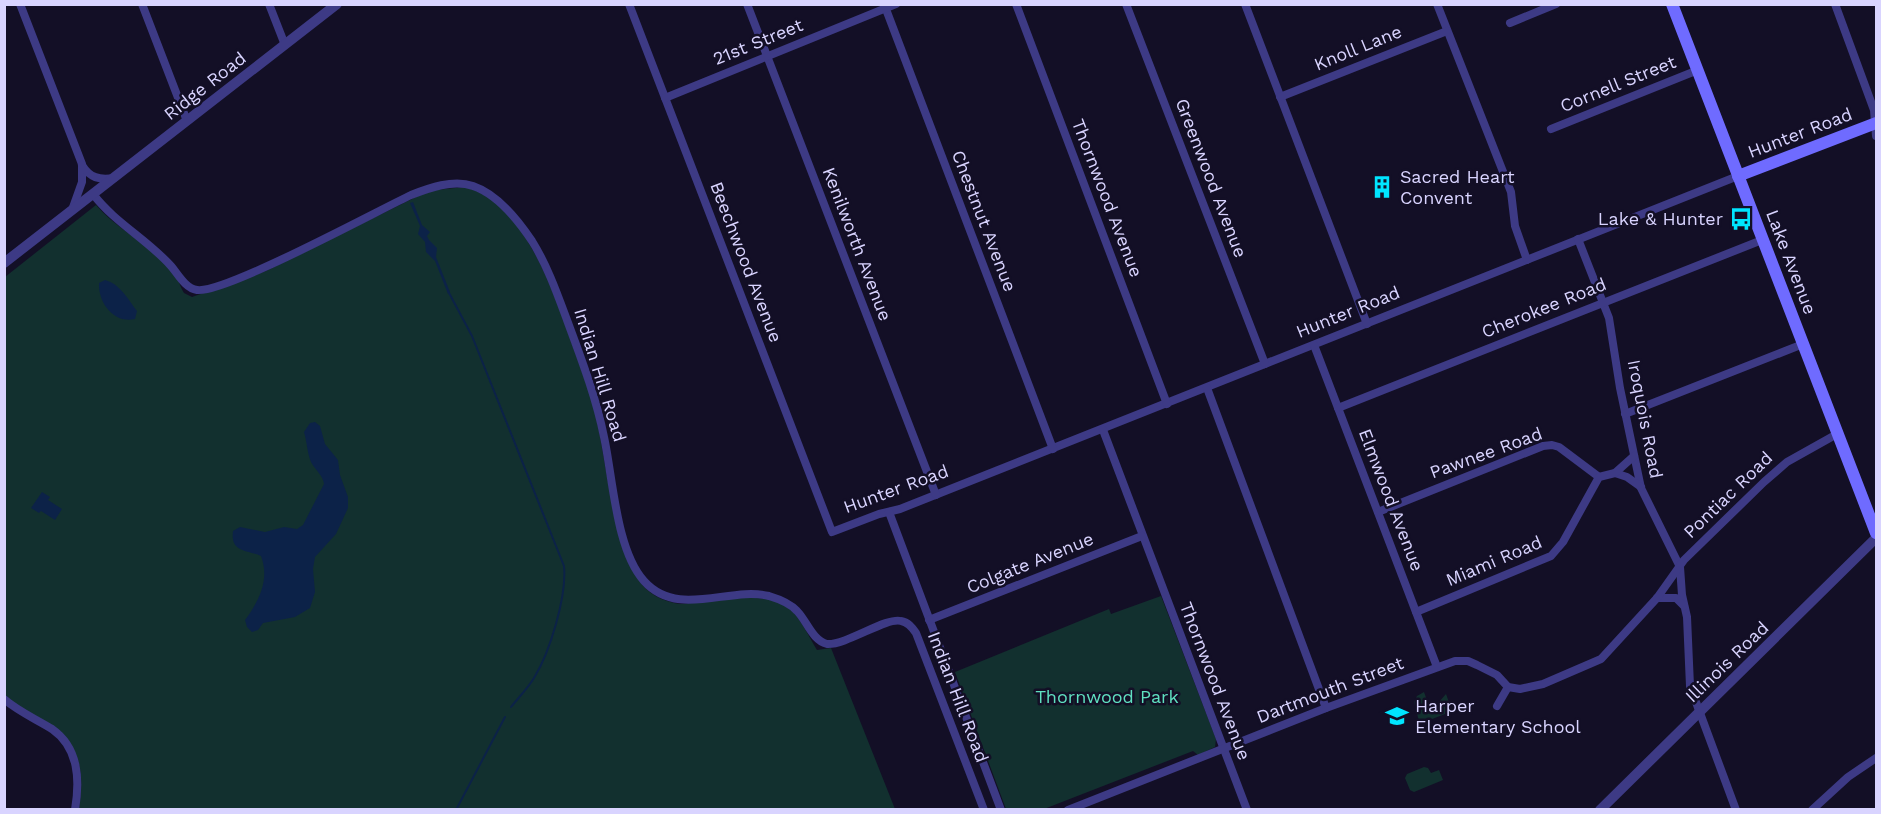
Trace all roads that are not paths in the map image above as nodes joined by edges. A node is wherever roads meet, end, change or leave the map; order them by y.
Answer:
1 (20, 4) edge
2 (142, 4) edge
3 (269, 4) edge
4 (337, 4) edge
5 (629, 4) edge
6 (747, 4) edge
7 (896, 4) edge
8 (1016, 4) edge
9 (1126, 4) edge
10 (1437, 4) edge
11 (1556, 4) edge
12 (1672, 4) edge
13 (1834, 4) edge
14 (1246, 5) edge
15 (885, 7) edge
16 (1510, 23) dead end
17 (1448, 31) junction
18 (285, 45) junction
19 (767, 56) junction
20 (1698, 70) junction
21 (1280, 97) junction
22 (665, 98) junction
23 (187, 121) junction
24 (1876, 128) edge
25 (1551, 129) dead end
26 (82, 164) junction
27 (1738, 176) junction
28 (114, 178) junction
29 (93, 194) junction
30 (72, 210) junction
31 (1578, 239) junction
32 (1762, 240) junction
33 (6, 260) edge
34 (1527, 260) junction
35 (1604, 302) junction
36 (1367, 324) junction
37 (1803, 344) junction
38 (1314, 345) junction
39 (1265, 364) junction
40 (1207, 388) junction
41 (1167, 404) junction
42 (1338, 408) junction
43 (1625, 414) junction
44 (1102, 430) junction
45 (1838, 434) junction
46 (1053, 449) junction
47 (1634, 456) junction
48 (1615, 473) junction
49 (1599, 477) junction
50 (1641, 488) junction
51 (936, 495) junction
52 (890, 512) junction
53 (1377, 512) junction
54 (832, 532) joint
55 (1876, 533) edge
56 (1142, 536) junction
57 (1876, 538) edge
58 (1680, 567) junction
59 (1657, 598) junction
60 (1684, 606) junction
61 (1416, 612) junction
62 (929, 620) junction
63 (1437, 667) junction
64 (1508, 687) junction
65 (4, 699) edge
66 (1497, 706) dead end
67 (1326, 708) junction
68 (1699, 712) junction
69 (1224, 749) junction
70 (1876, 758) edge
71 (75, 810) edge
72 (984, 810) edge
73 (1001, 810) edge
74 (1068, 810) edge
75 (1247, 810) edge
76 (1600, 810) edge
77 (1736, 810) edge
78 (1812, 810) edge

1 - 26 street
2 - 23 street
3 - 18 street
4 - 18 street, Ridge Road
5 - 22 street, Beechwood Avenue
6 - 19 street, Kenilworth Avenue
7 - 15 street, 21st Street
8 - 41 street, Thornwood Avenue
9 - 39 street, Greenwood Avenue
10 - 17 street
11 - 16 street
12 - 20 main road, Lake Avenue
13 - 24 street
14 - 21 street
15 - 19 street, 21st Street
15 - 46 street, Chestnut Avenue
17 - 21 street, Knoll Lane
17 - 34 street
18 - 23 street, Ridge Road
19 - 22 street, 21st Street
19 - 51 street, Kenilworth Avenue
20 - 25 street, Cornell Street
20 - 27 main road, Lake Avenue
21 - 36 street
22 - 54 street, Beechwood Avenue
23 - 28 street, Ridge Road
24 - 27 main road, Hunter Road
26 - 28 street
26 - 30 street
27 - 31 street, Hunter Road
27 - 32 main road, Lake Avenue
28 - 29 street, Ridge Road
29 - 30 street, Ridge Road
29 - 72 street, Indian Hill Road
30 - 33 street, Ridge Road
31 - 34 street, Hunter Road
31 - 35 street, Iroquois Road
32 - 35 street, Cherokee Road
32 - 37 main road, Lake Avenue
34 - 36 street, Hunter Road
35 - 42 street, Cherokee Road
35 - 43 street, Iroquois Road
36 - 38 street, Hunter Road
37 - 43 street
37 - 45 main road, Lake Avenue
38 - 39 street, Hunter Road
38 - 42 street, Elmwood Avenue
39 - 40 street, Hunter Road
40 - 41 street, Hunter Road
40 - 67 street
41 - 44 street, Hunter Road
42 - 53 street, Elmwood Avenue
43 - 47 street, Iroquois Road
44 - 46 street, Hunter Road
44 - 56 street, Thornwood Avenue
45 - 55 main road, Lake Avenue
45 - 58 street, Pontiac Road
46 - 51 street, Hunter Road
47 - 48 street
47 - 50 street, Iroquois Road
48 - 49 street
48 - 50 street
49 - 53 street, Pawnee Road
49 - 61 street, Miami Road
50 - 58 street, Iroquois Road
51 - 52 street, Hunter Road
52 - 54 street, Hunter Road
52 - 62 street
53 - 61 street, Elmwood Avenue
56 - 62 street, Colgate Avenue
56 - 69 street, Thornwood Avenue
57 - 68 street, Illinois Road
58 - 59 street, Pontiac Road
58 - 60 street, Iroquois Road
59 - 60 street
59 - 64 street, Pontiac Road
60 - 68 street, Iroquois Road
61 - 63 street, Elmwood Avenue
62 - 73 street
63 - 64 street
63 - 67 street, Dartmouth Street
64 - 66 street
65 - 71 street
67 - 69 street, Dartmouth Street
68 - 76 street, Illinois Road
68 - 77 street, Iroquois Road
69 - 74 street, Dartmouth Street
69 - 75 street, Thornwood Avenue
70 - 78 street

